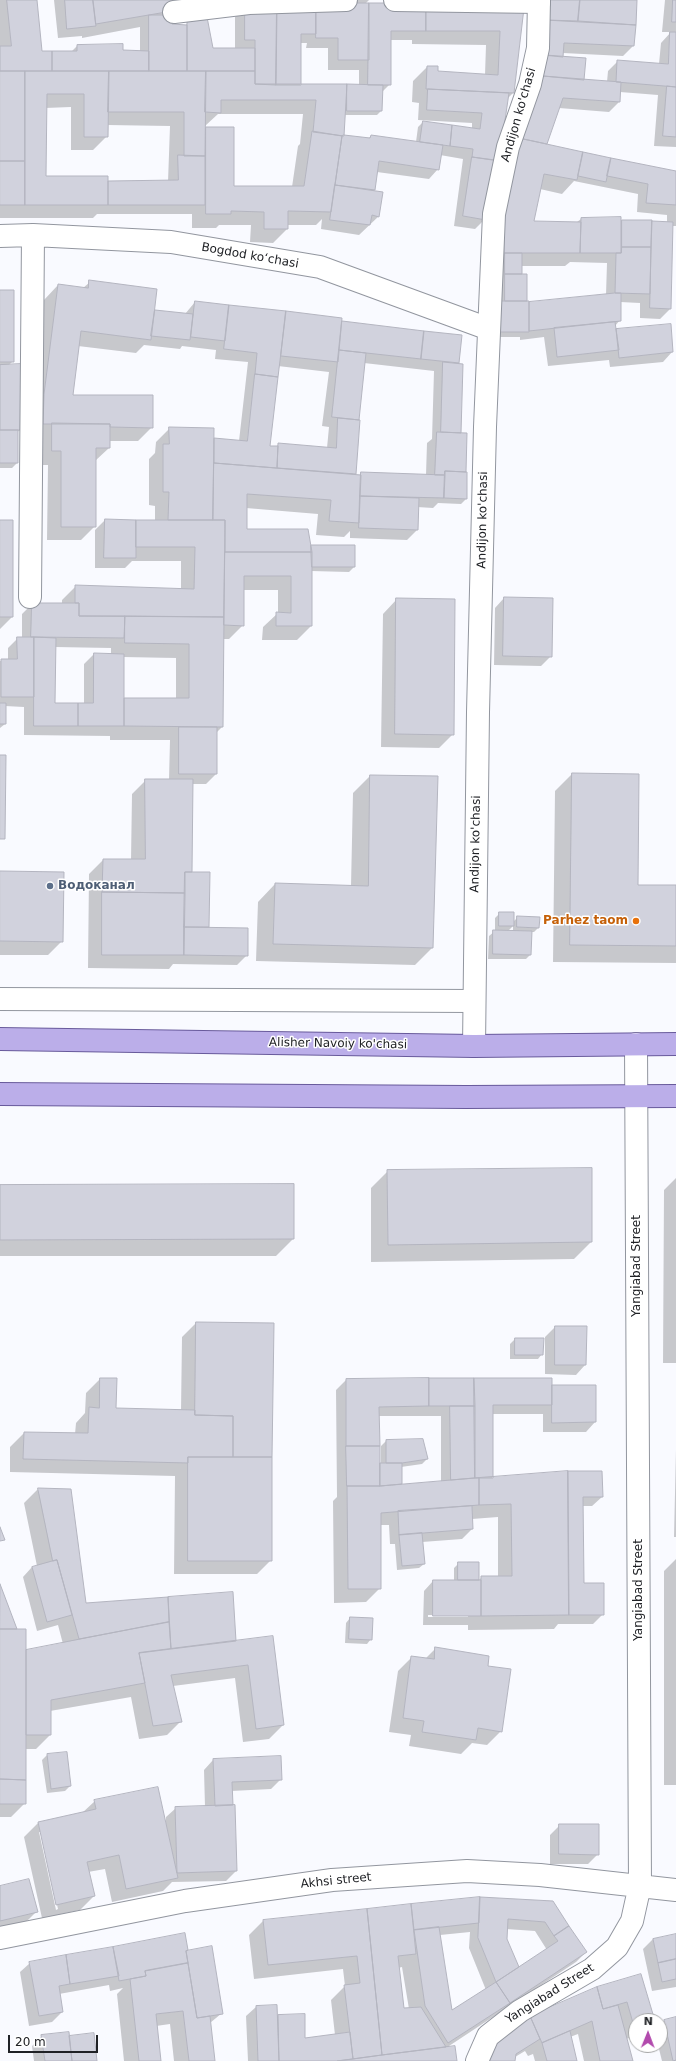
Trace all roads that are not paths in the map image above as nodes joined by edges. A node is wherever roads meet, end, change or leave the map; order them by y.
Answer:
1 (346, 0) edge
2 (395, 0) edge
3 (539, 1) edge
4 (174, 12) dead end
5 (33, 235) junction
6 (0, 236) edge
7 (489, 330) junction
8 (30, 597) dead end
9 (0, 999) edge
10 (474, 1001) junction
11 (0, 1038) edge
12 (636, 1044) junction
13 (676, 1044) edge
14 (474, 1046) junction
15 (0, 1094) edge
16 (636, 1096) junction
17 (676, 1096) edge
18 (640, 1885) junction
19 (676, 1890) edge
20 (0, 1938) edge
21 (476, 2061) edge

1 - 4 street
2 - 3 street
3 - 7 street, Andijon ko'chasi
5 - 6 street, Bogdod koʻchasi
5 - 7 street, Bogdod koʻchasi
5 - 8 street
7 - 10 street, Andijon ko'chasi
9 - 10 street
10 - 14 street, Andijon ko'chasi
11 - 14 main road, Alisher Navoiy ko'chasi
12 - 13 main road, Alisher Navoiy ko'chasi
12 - 14 main road, Alisher Navoiy ko'chasi
12 - 16 street, Yangiabad Street
15 - 16 main road
16 - 17 main road
16 - 18 street, Yangiabad Street
18 - 19 street, Akhsi street
18 - 20 street, Akhsi street
18 - 21 street, Yangiabad Street

